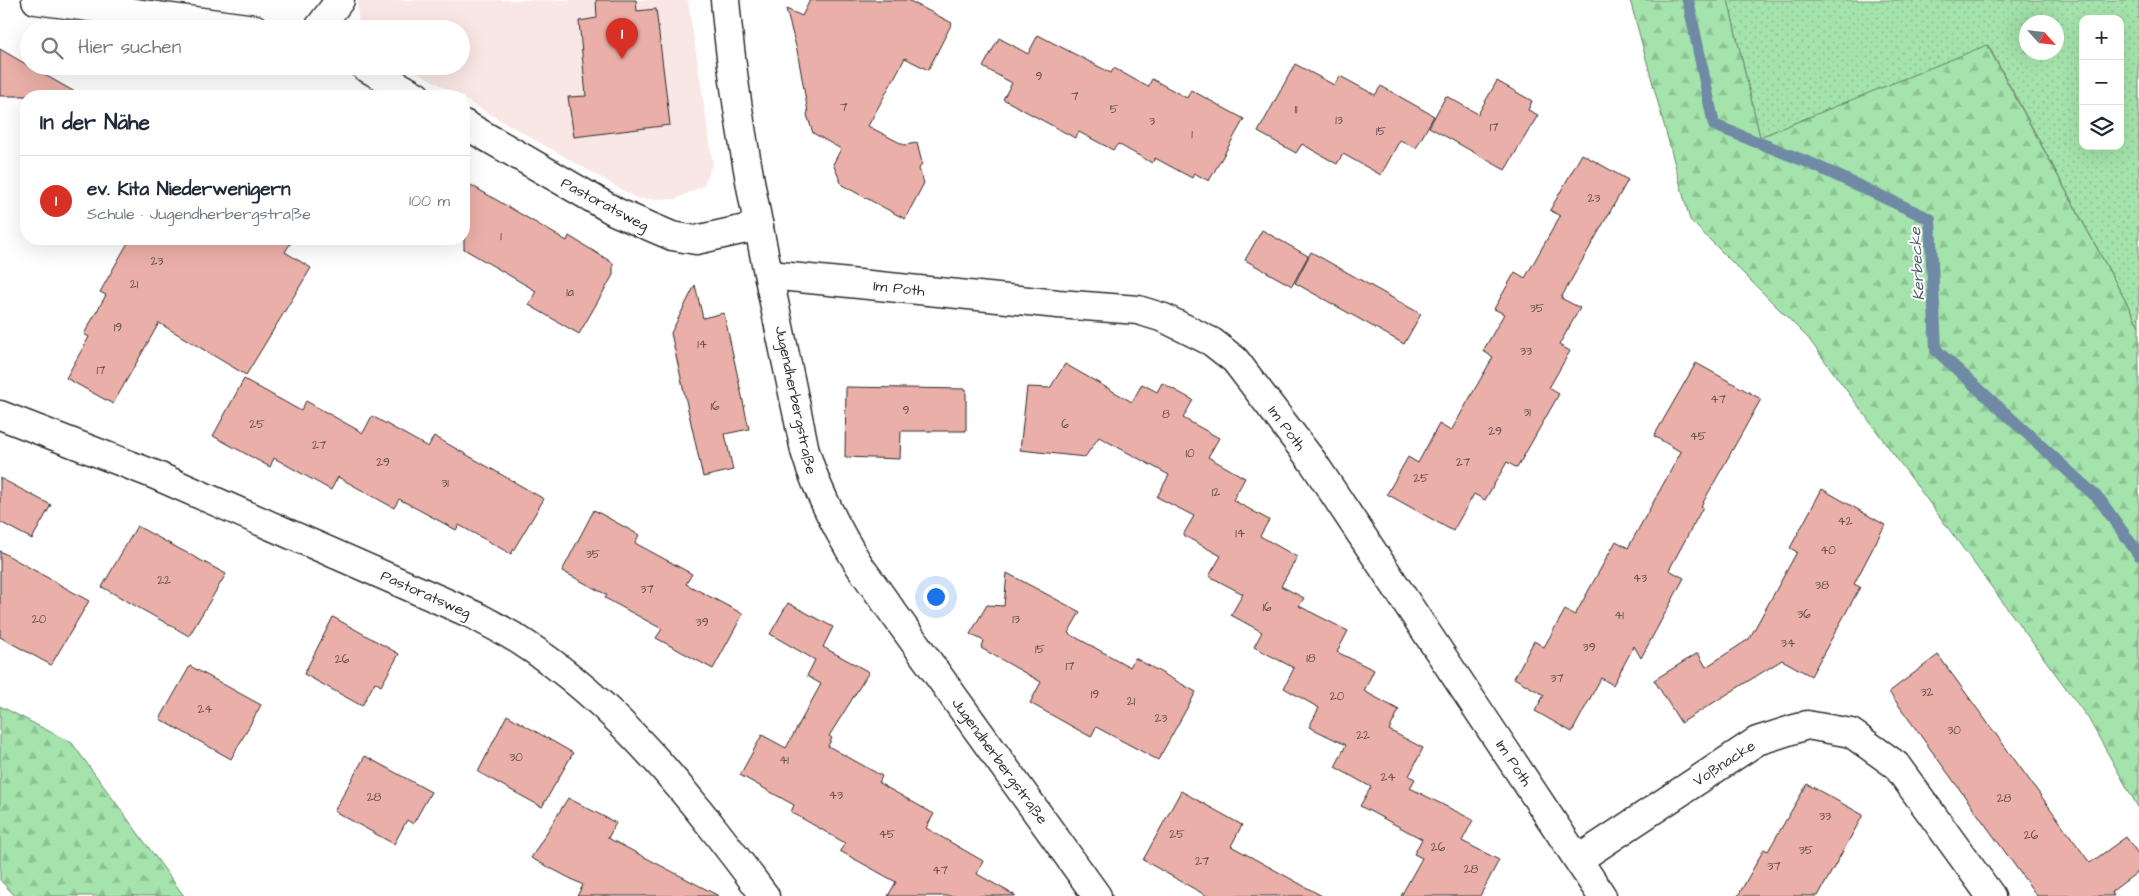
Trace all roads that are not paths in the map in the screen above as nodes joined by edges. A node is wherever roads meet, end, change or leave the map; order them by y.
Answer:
1 (36, 0) edge
2 (340, 0) edge
3 (725, 0) edge
4 (187, 20) edge
5 (325, 20) edge
6 (380, 75) edge
7 (406, 90) edge
8 (470, 127) edge
9 (758, 226) junction
10 (770, 275) junction
11 (0, 415) edge
12 (1579, 859) junction
13 (766, 896) edge
14 (1097, 896) edge
15 (1602, 896) edge
16 (1991, 896) edge

1 - 4 street
2 - 5 street
3 - 9 street, Jugendherbergstraße
6 - 7 street
8 - 9 street, Pastoratsweg
9 - 10 street, Jugendherbergstraße
10 - 12 street, Im Poth
10 - 14 street, Jugendherbergstraße
11 - 13 street, Pastoratsweg
12 - 15 street, Im Poth
12 - 16 street, Voßnacke

